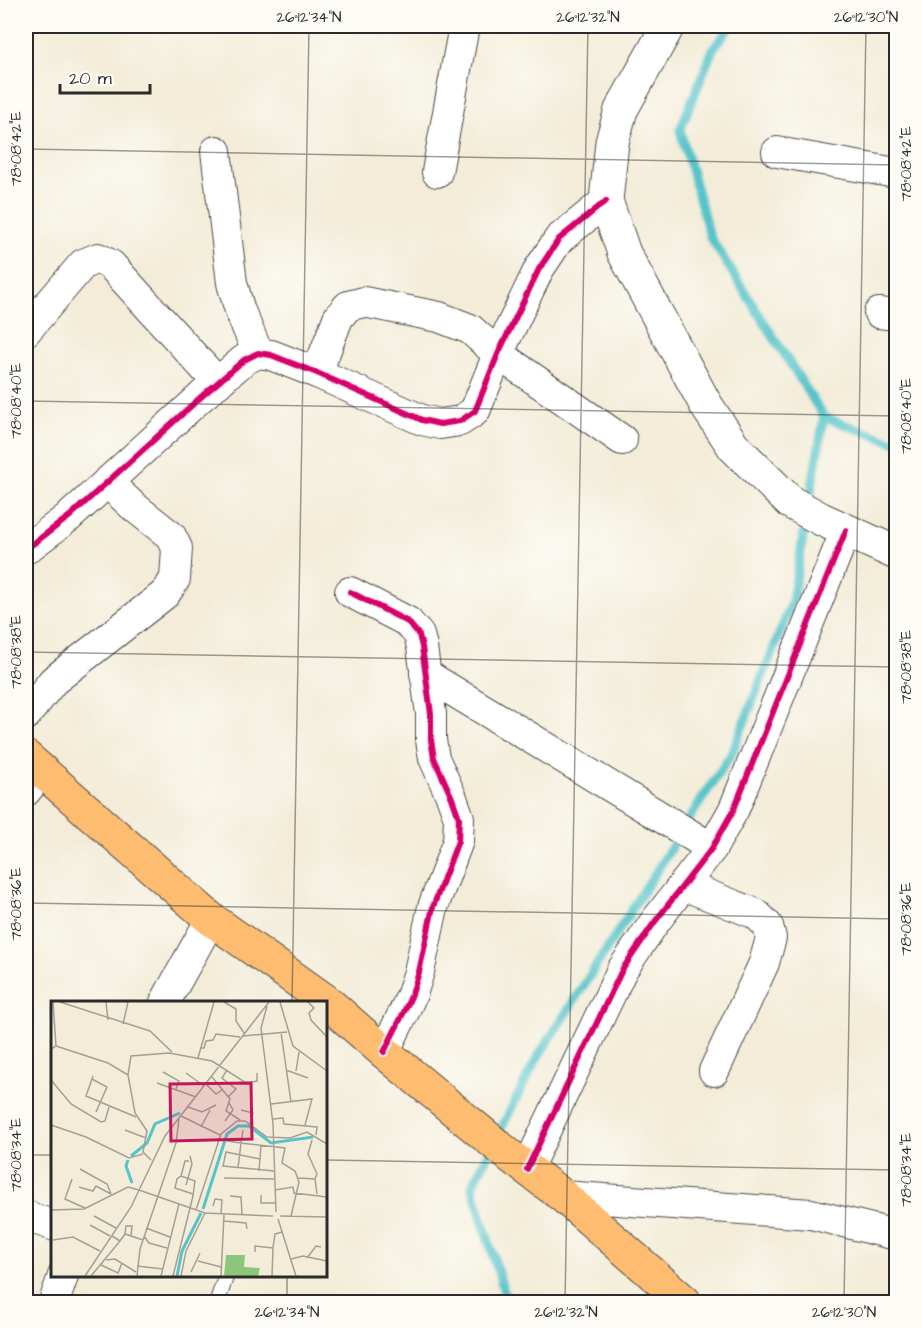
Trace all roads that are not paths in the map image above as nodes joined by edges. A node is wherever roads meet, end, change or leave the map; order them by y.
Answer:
1 (464, 26) edge
2 (666, 26) edge
3 (216, 151) dead end
4 (777, 152) dead end
5 (437, 172) dead end
6 (897, 173) edge
7 (606, 201) junction
8 (26, 331) edge
9 (258, 353) junction
10 (498, 354) junction
11 (317, 373) junction
12 (218, 382) junction
13 (622, 440) dead end
14 (107, 482) junction
15 (833, 525) junction
16 (26, 549) edge
17 (897, 553) edge
18 (350, 592) dead end
19 (425, 674) junction
20 (26, 715) edge
21 (31, 773) edge
22 (712, 848) junction
23 (684, 885) junction
24 (211, 919) junction
25 (166, 1001) edge
26 (325, 1001) edge
27 (327, 1003) edge
28 (384, 1052) junction
29 (714, 1071) dead end
30 (518, 1163) junction
31 (563, 1196) junction
32 (26, 1216) edge
33 (51, 1225) edge
34 (897, 1235) edge
35 (62, 1277) edge
36 (225, 1277) edge
37 (54, 1302) edge
38 (217, 1302) edge
39 (685, 1302) edge

1 - 5 street
2 - 7 street
3 - 9 street
4 - 6 street
7 - 10 street
7 - 15 street
8 - 12 street
9 - 11 street
9 - 12 street
10 - 11 street
10 - 11 street
10 - 13 street
12 - 14 street
14 - 16 street
14 - 20 street
15 - 17 street
15 - 22 street
18 - 19 street
19 - 22 street
19 - 28 street
21 - 24 main road
22 - 23 street
23 - 29 street
23 - 30 street
24 - 25 street
24 - 26 main road
27 - 28 main road
28 - 30 main road
30 - 31 main road
31 - 34 street
31 - 39 main road
32 - 33 street
35 - 37 street
36 - 38 lane

